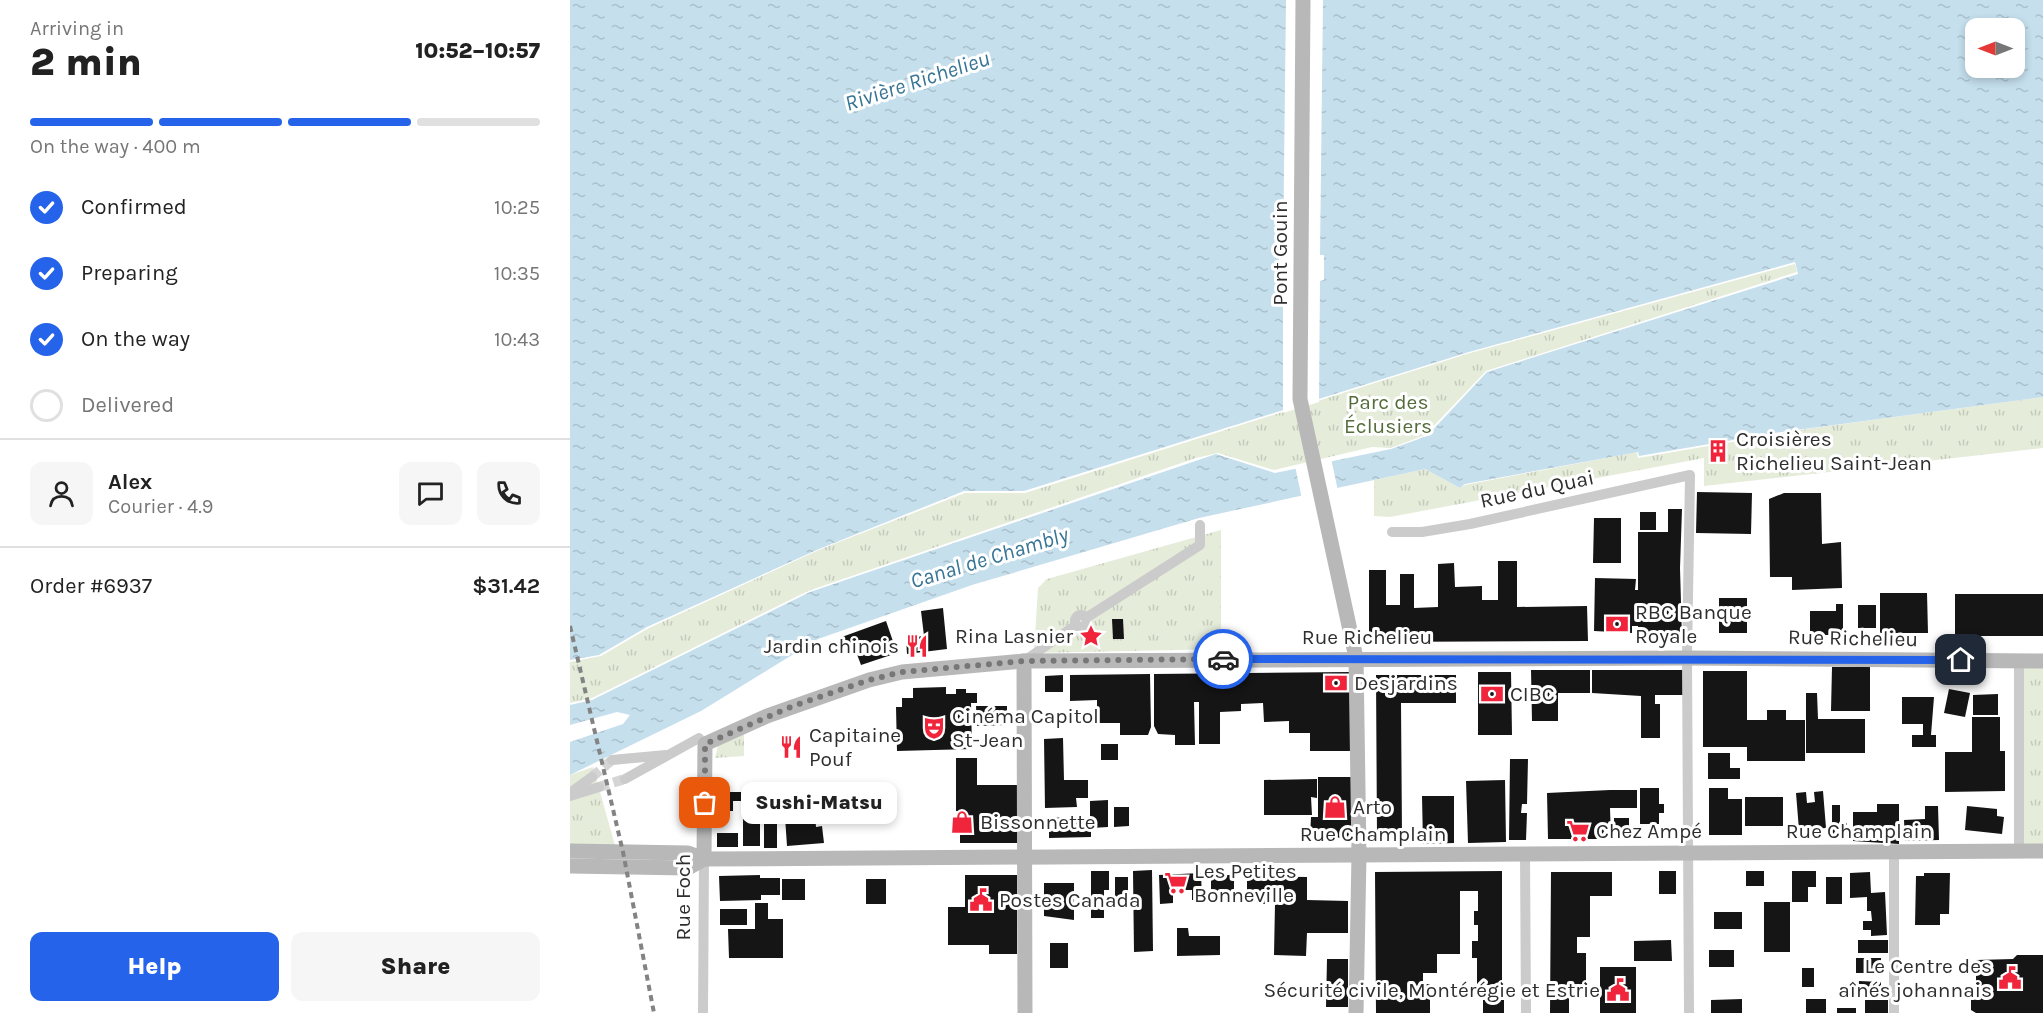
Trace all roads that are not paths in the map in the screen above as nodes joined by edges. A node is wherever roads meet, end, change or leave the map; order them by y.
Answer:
1 (1303, 0) edge
2 (1200, 525) dead end
3 (1392, 532) dead end
4 (1356, 658) junction
5 (1687, 658) junction
6 (1024, 661) junction
7 (2019, 661) junction
8 (2043, 661) edge
9 (702, 741) junction
10 (674, 754) junction
11 (612, 760) tunnel mouth
12 (592, 777) tunnel mouth
13 (625, 779) tunnel mouth
14 (599, 786) tunnel mouth
15 (570, 795) edge
16 (570, 851) edge
17 (1894, 851) junction
18 (2019, 851) junction
19 (2043, 851) edge
20 (1688, 853) junction
21 (1525, 854) junction
22 (1359, 855) junction
23 (1024, 857) junction
24 (704, 859) junction
25 (570, 866) edge
26 (703, 1013) edge
27 (1025, 1013) edge
28 (1356, 1013) edge
29 (1526, 1013) edge
30 (1689, 1013) edge
31 (1894, 1013) edge

1 - 4 street, Pont Gouin
2 - 6 street
3 - 5 street, Rue du Quai
4 - 5 street, Rue Richelieu
4 - 6 street, Rue Richelieu
4 - 22 street, Pont Gouin
5 - 7 street, Rue Richelieu
5 - 20 street
6 - 9 street, Rue Richelieu
6 - 23 street
7 - 8 street, Rue Richelieu
7 - 18 street
9 - 10 street
9 - 24 street, Rue Foch
10 - 11 street
10 - 13 street
12 - 15 street
14 - 15 street
16 - 24 street, Rue Champlain
17 - 18 street, Rue Champlain
17 - 20 street, Rue Champlain
17 - 31 street
18 - 19 street, Rue Champlain
20 - 21 street, Rue Champlain
20 - 30 street
21 - 22 street, Rue Champlain
21 - 29 street
22 - 23 street, Rue Champlain
22 - 28 street, Pont Gouin
23 - 24 street, Rue Champlain
23 - 27 street
24 - 25 street, Rue Champlain
24 - 26 street, Rue Foch

